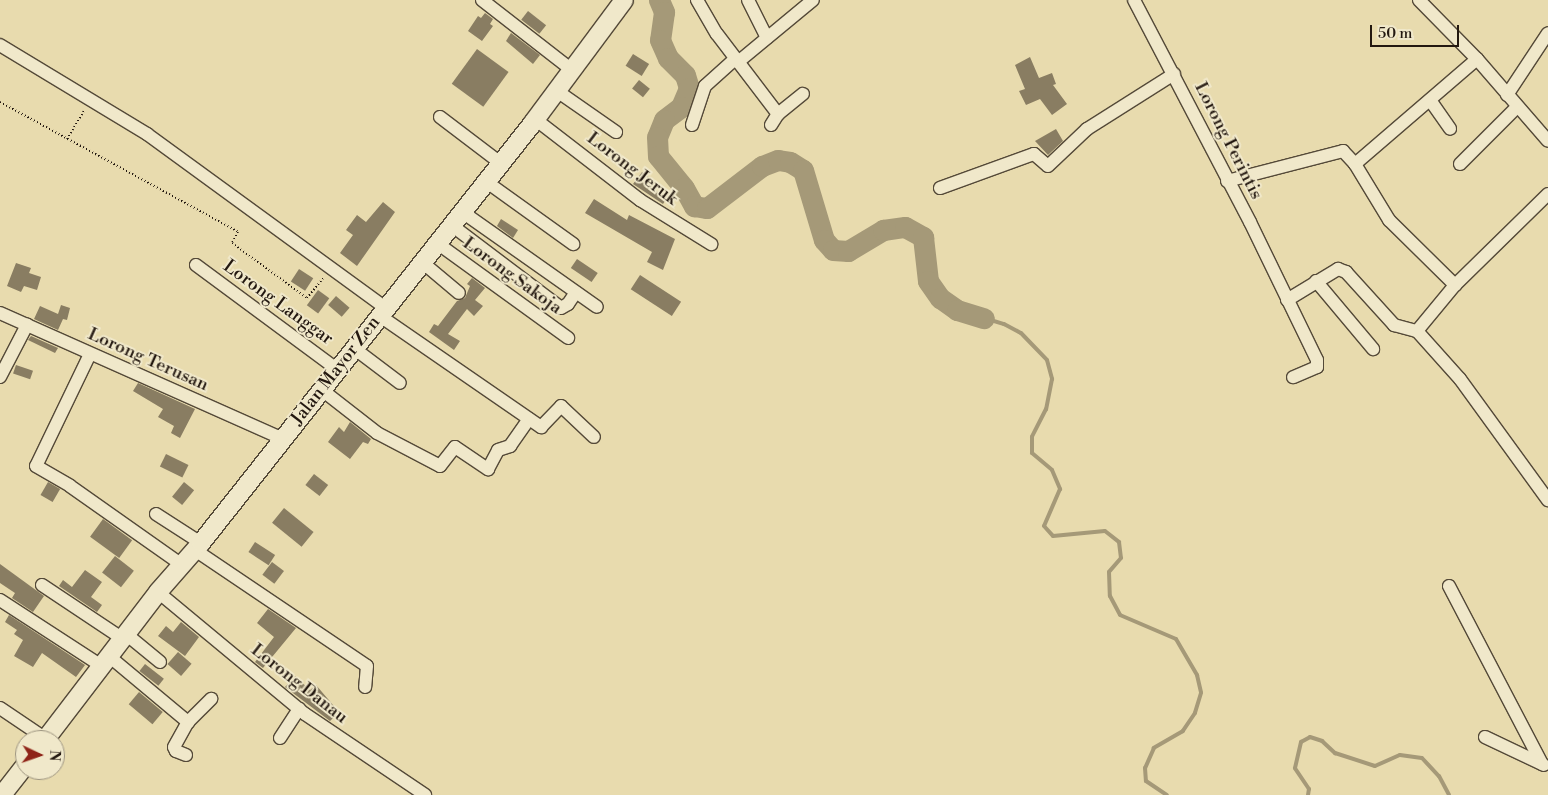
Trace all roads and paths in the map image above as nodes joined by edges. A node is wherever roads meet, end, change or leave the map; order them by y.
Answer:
1 (482, 0) edge
2 (697, 0) edge
3 (748, 0) edge
4 (1134, 0) edge
5 (1419, 0) edge
6 (619, 2) edge
7 (805, 2) edge
8 (1548, 33) edge
9 (767, 38) junction
10 (0, 45) edge
11 (1477, 59) junction
12 (737, 60) junction
13 (572, 70) junction
14 (1174, 74) junction
15 (557, 91) junction
16 (803, 94) dead end
17 (1507, 95) junction
18 (90, 100) junction
19 (1430, 100) junction
20 (0, 102) edge
21 (1517, 107) junction
22 (440, 117) dead end
23 (535, 119) junction
24 (692, 124) dead end
25 (1450, 130) dead end
26 (616, 132) dead end
27 (66, 139) junction
28 (1548, 141) edge
29 (499, 162) junction
30 (1355, 164) junction
31 (1460, 164) dead end
32 (484, 180) junction
33 (1227, 181) junction
34 (940, 188) dead end
35 (1548, 194) edge
36 (456, 217) junction
37 (436, 243) junction
38 (573, 244) dead end
39 (710, 244) dead end
40 (422, 262) junction
41 (196, 265) dead end
42 (332, 266) junction
43 (1316, 281) junction
44 (1455, 286) junction
45 (576, 292) junction
46 (459, 293) dead end
47 (1287, 300) junction
48 (597, 307) dead end
49 (383, 312) junction
50 (0, 313) edge
51 (27, 325) junction
52 (1417, 331) junction
53 (568, 338) dead end
54 (355, 349) junction
55 (1373, 349) dead end
56 (90, 354) junction
57 (338, 370) junction
58 (0, 377) edge
59 (1294, 377) dead end
60 (400, 383) dead end
61 (322, 390) junction
62 (529, 419) junction
63 (594, 437) dead end
64 (283, 438) junction
65 (1548, 500) edge
66 (156, 514) dead end
67 (198, 546) junction
68 (182, 565) junction
69 (42, 585) dead end
70 (1449, 586) dead end
71 (158, 592) junction
72 (0, 600) edge
73 (124, 636) junction
74 (106, 662) junction
75 (160, 662) dead end
76 (366, 687) dead end
77 (211, 699) dead end
78 (0, 708) edge
79 (299, 709) junction
80 (188, 722) junction
81 (33, 730) edge
82 (53, 730) edge
83 (1485, 737) dead end
84 (280, 738) dead end
85 (186, 755) dead end
86 (1545, 763) edge
87 (15, 779) edge
88 (2, 795) edge
89 (426, 795) edge

1 - 13 street
2 - 12 street
3 - 9 street
4 - 14 street, Lorong Perintis
5 - 11 street
6 - 13 street, Jalan Mayor Zen
7 - 9 street
8 - 17 street
9 - 12 street
10 - 18 street
11 - 17 street
11 - 19 street
12 - 16 street
12 - 24 street
13 - 15 street, Jalan Mayor Zen
14 - 33 street, Lorong Perintis
14 - 34 street
15 - 23 street, Jalan Mayor Zen
15 - 26 street
17 - 21 street
18 - 27 path
18 - 42 street
19 - 25 street
19 - 30 street
20 - 27 path
21 - 28 street
21 - 31 street
22 - 29 street
23 - 29 street, Jalan Mayor Zen
23 - 39 street, Lorong Jeruk
27 - 42 path
29 - 32 street, Jalan Mayor Zen
30 - 33 street
30 - 44 street
32 - 36 street, Jalan Mayor Zen
32 - 38 street
33 - 47 street, Lorong Perintis
35 - 44 street
36 - 37 street, Jalan Mayor Zen
36 - 45 street
36 - 45 street
37 - 40 street, Jalan Mayor Zen
37 - 53 street, Lorong Sakoja
40 - 46 street
40 - 49 street, Jalan Mayor Zen
41 - 57 street, Lorong Langgar
42 - 49 street
43 - 47 street
43 - 52 street
43 - 55 street
44 - 52 street
45 - 48 street
47 - 59 street, Lorong Perintis
49 - 54 street, Jalan Mayor Zen
49 - 62 street
50 - 51 street, Lorong Terusan
51 - 56 street, Lorong Terusan
51 - 58 street
52 - 65 street
54 - 57 street, Jalan Mayor Zen
54 - 60 street
56 - 64 street, Lorong Terusan
56 - 68 street
57 - 61 street, Jalan Mayor Zen
61 - 62 street
61 - 64 street, Jalan Mayor Zen
62 - 63 street
64 - 67 street, Jalan Mayor Zen
66 - 67 street
67 - 68 street, Jalan Mayor Zen
67 - 76 street
68 - 71 street, Jalan Mayor Zen
69 - 73 street
70 - 86 street
71 - 73 street, Jalan Mayor Zen
71 - 79 street, Lorong Danau
72 - 74 street
73 - 74 street, Jalan Mayor Zen
73 - 75 street
74 - 80 street
74 - 82 street, Jalan Mayor Zen
77 - 80 street
78 - 81 street
79 - 84 street
79 - 89 street, Lorong Danau
80 - 85 street
83 - 86 street
87 - 88 street

